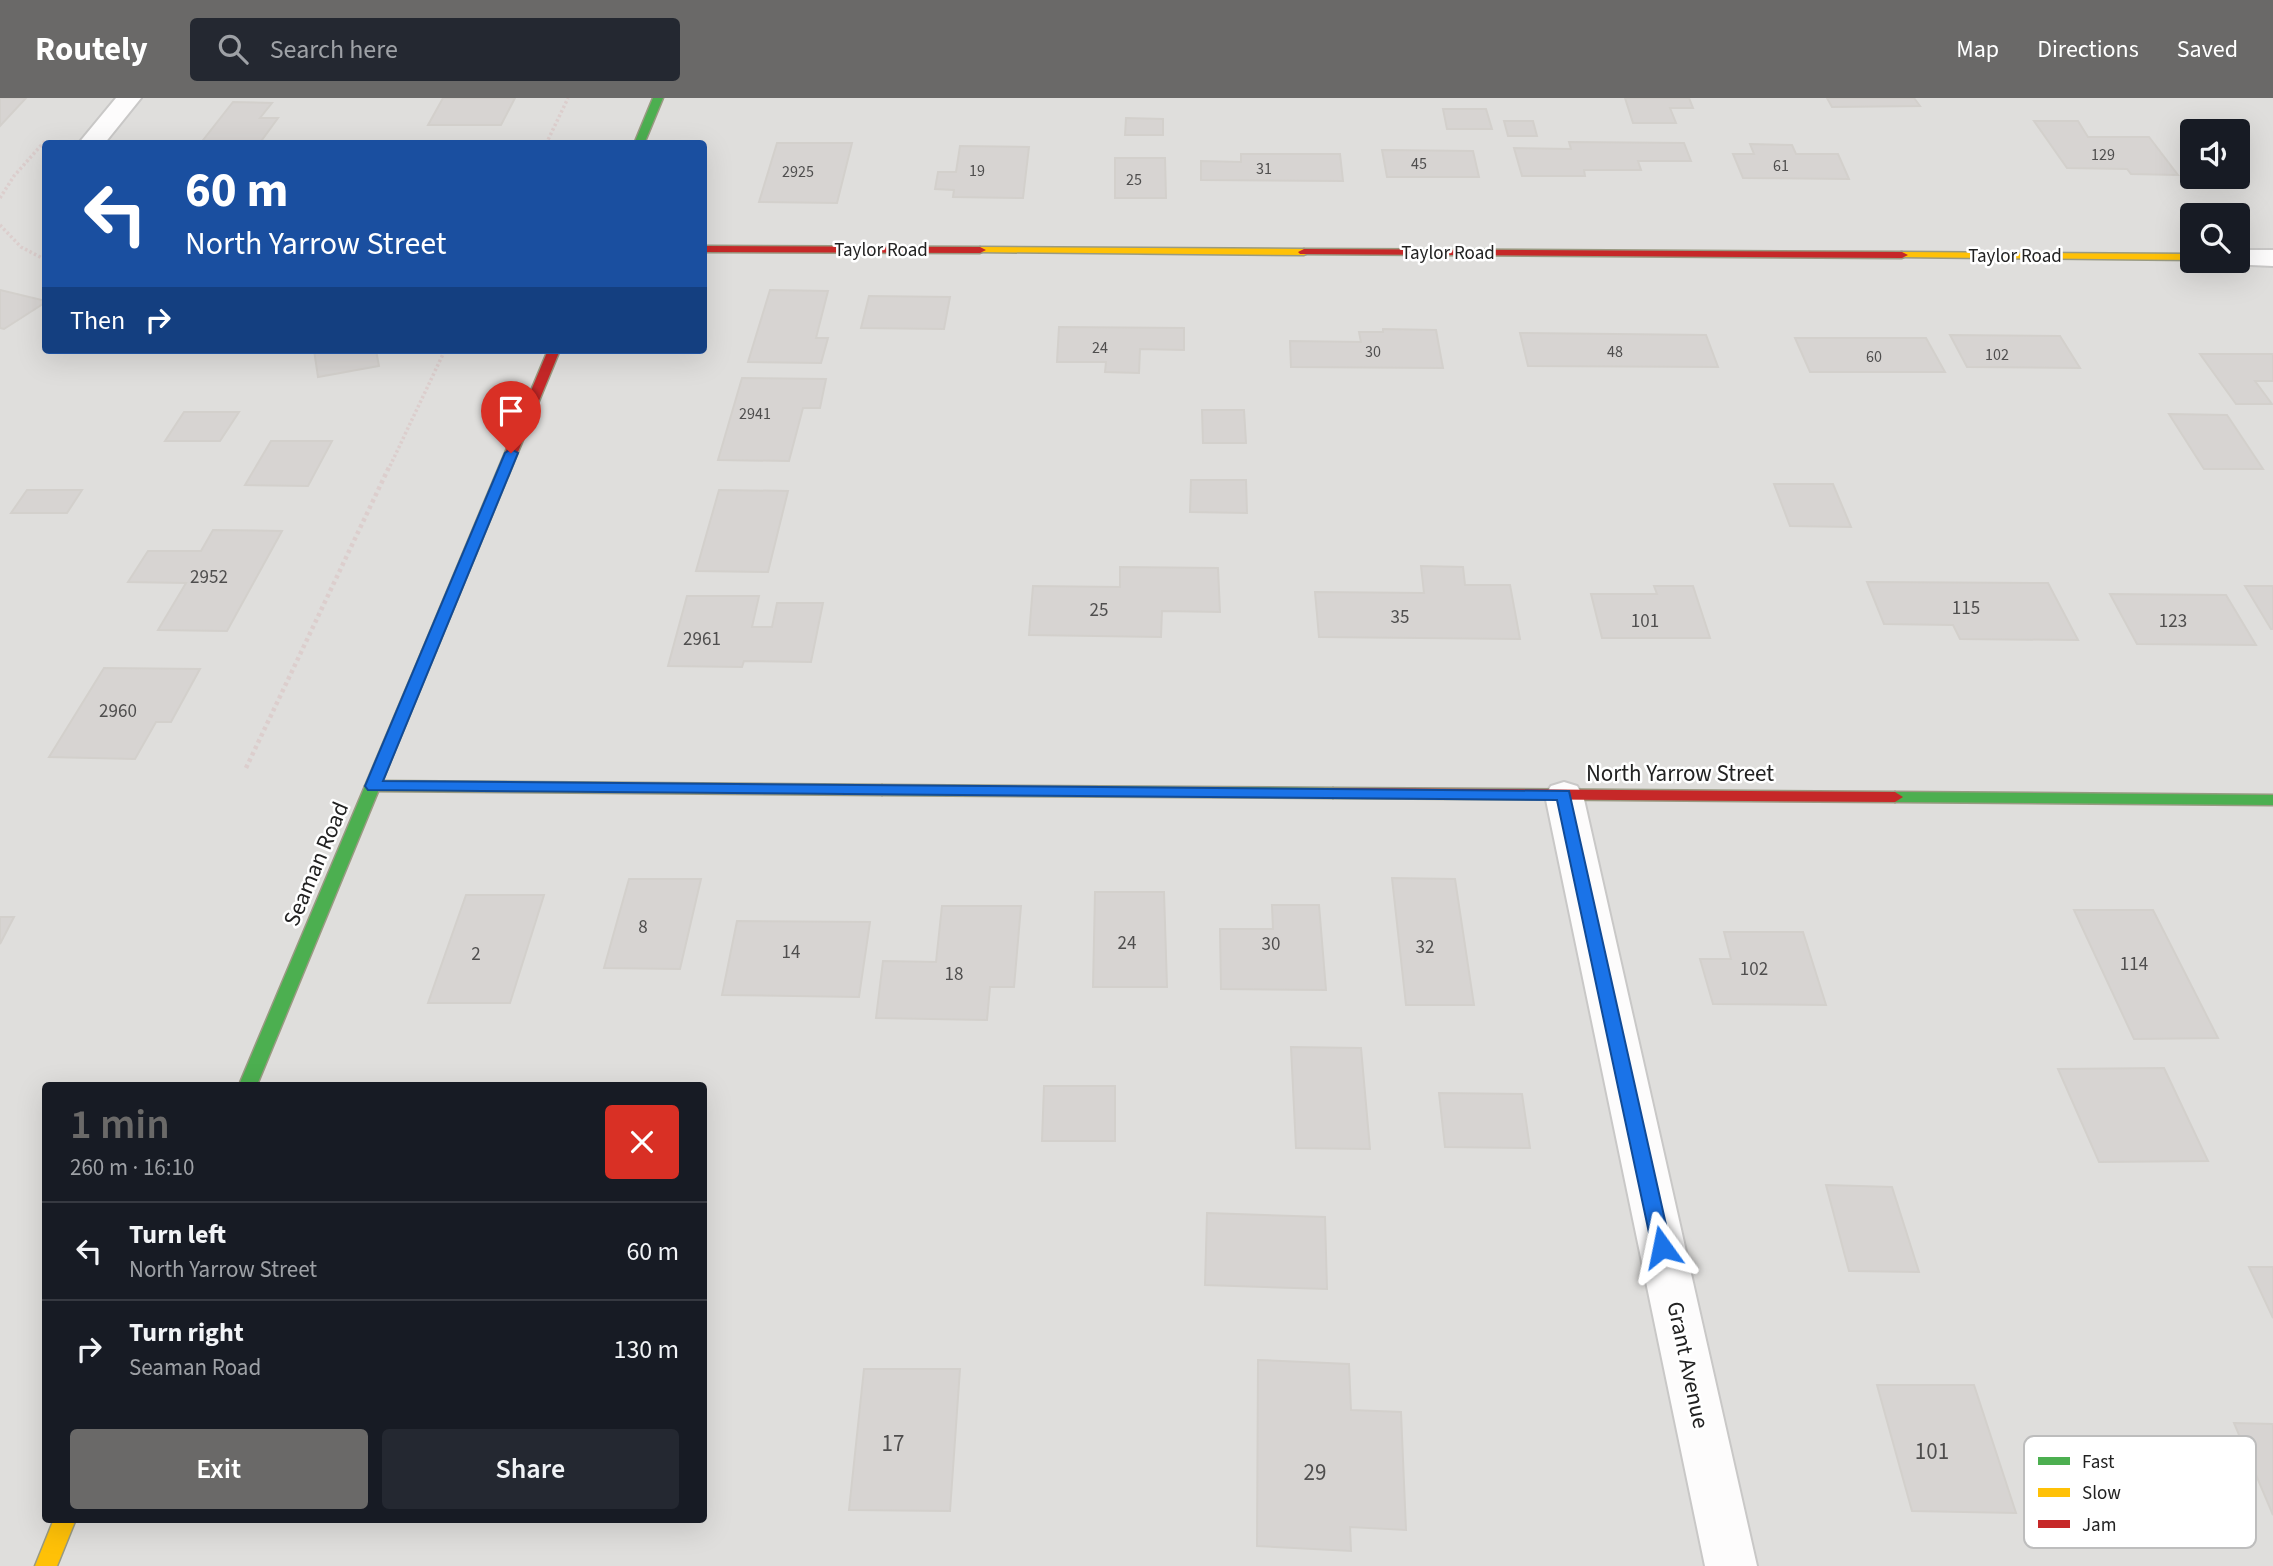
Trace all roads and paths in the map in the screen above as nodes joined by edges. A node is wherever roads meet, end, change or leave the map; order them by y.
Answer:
1 (128, 98) edge
2 (568, 98) edge
3 (658, 98) edge
4 (48, 137) dead end
5 (45, 140) edge
6 (93, 140) edge
7 (547, 140) edge
8 (641, 140) edge
9 (42, 144) edge
10 (0, 198) edge
11 (0, 225) edge
12 (707, 249) edge
13 (2180, 257) edge
14 (2250, 257) edge
15 (42, 258) edge
16 (2273, 258) edge
17 (443, 354) edge
18 (552, 354) edge
19 (246, 768) dead end
20 (373, 786) junction
21 (1564, 795) junction
22 (2273, 800) edge
23 (249, 1082) edge
24 (63, 1523) edge
25 (46, 1566) edge
26 (1731, 1566) edge

1 - 6 street
2 - 7 path
3 - 8 street
4 - 5 path
9 - 10 path
11 - 15 path
12 - 13 street, Taylor Road
14 - 16 street
17 - 19 path
18 - 20 street, Seaman Road
20 - 21 street, North Yarrow Street
20 - 23 street, Seaman Road
21 - 22 street, North Yarrow Street
21 - 26 street, Grant Avenue
24 - 25 street

